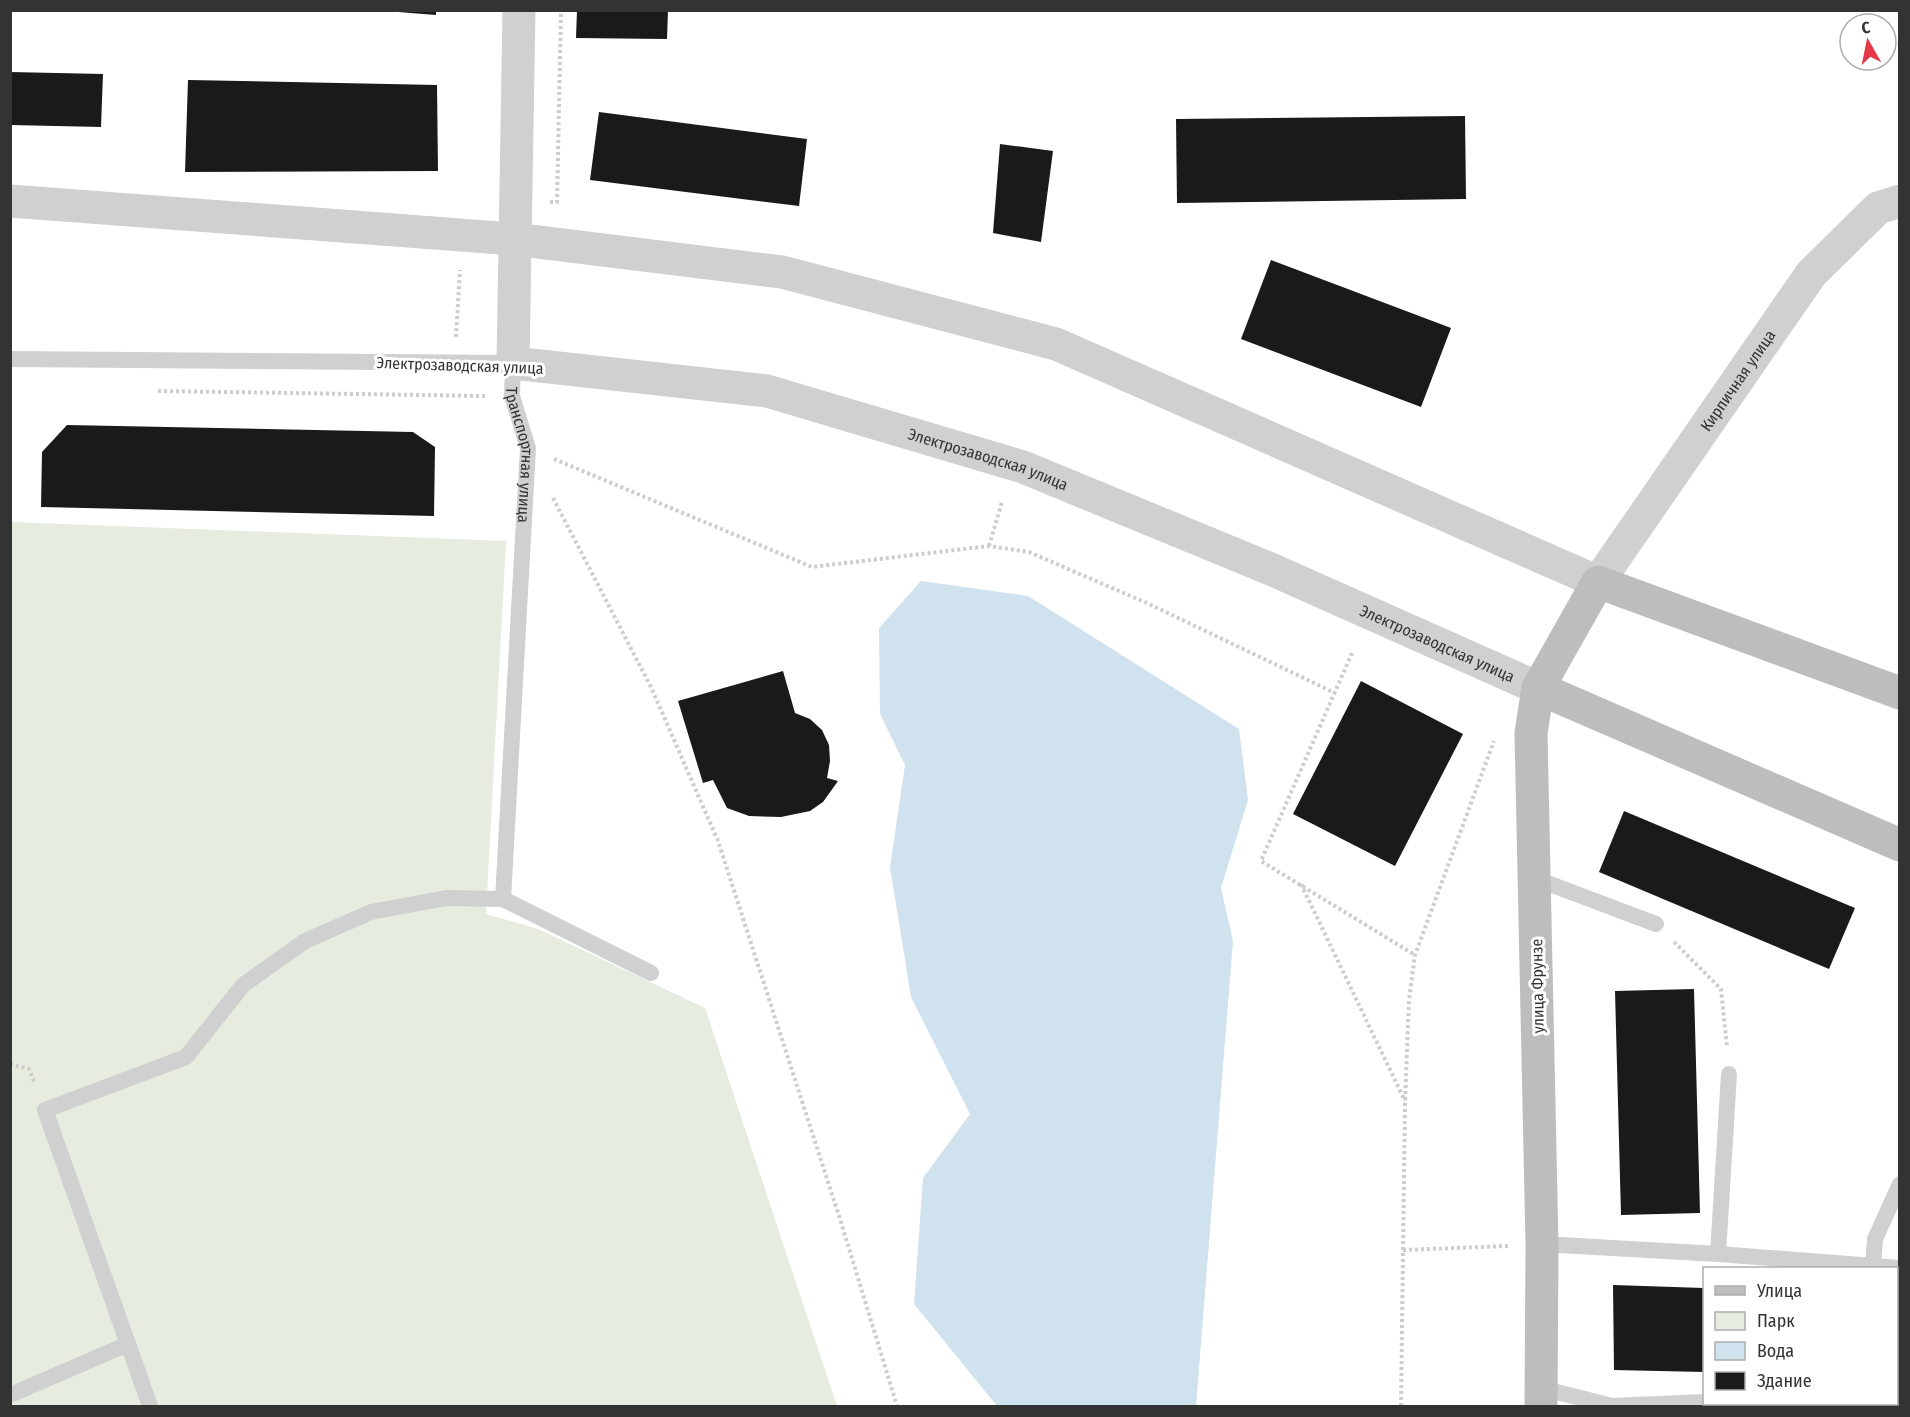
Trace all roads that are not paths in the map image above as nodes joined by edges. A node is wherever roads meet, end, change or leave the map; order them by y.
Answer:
1 (519, 10) edge
2 (10, 201) edge
3 (1899, 201) edge
4 (514, 238) junction
5 (10, 359) edge
6 (513, 363) junction
7 (1598, 582) junction
8 (1538, 688) junction
9 (1899, 693) edge
10 (1899, 845) edge
11 (1534, 878) junction
12 (503, 899) junction
13 (1656, 924) road end
14 (651, 973) dead end
15 (1729, 1074) road end
16 (1899, 1184) edge
17 (1542, 1244) junction
18 (1718, 1254) junction
19 (1873, 1266) junction
20 (1886, 1267) edge
21 (128, 1344) junction
22 (10, 1395) edge
23 (1541, 1397) edge
24 (1703, 1402) edge
25 (150, 1407) edge

1 - 4 street, Транспортная улица
2 - 4 street
3 - 7 street, Кирпичная улица
4 - 6 street, Транспортная улица
4 - 7 street
5 - 6 lane, Электрозаводская улица
6 - 8 street, Электрозаводская улица
6 - 12 lane, Транспортная улица
7 - 8 main road, улица Фрунзе
7 - 9 main road
8 - 10 main road, Электрозаводская улица
8 - 11 main road, улица Фрунзе
11 - 13 lane
11 - 17 main road, улица Фрунзе
12 - 14 lane
12 - 21 lane
15 - 18 lane
16 - 19 lane
17 - 18 lane
17 - 23 main road, улица Фрунзе
18 - 19 lane
19 - 20 lane
21 - 22 lane
21 - 25 lane
23 - 24 lane

